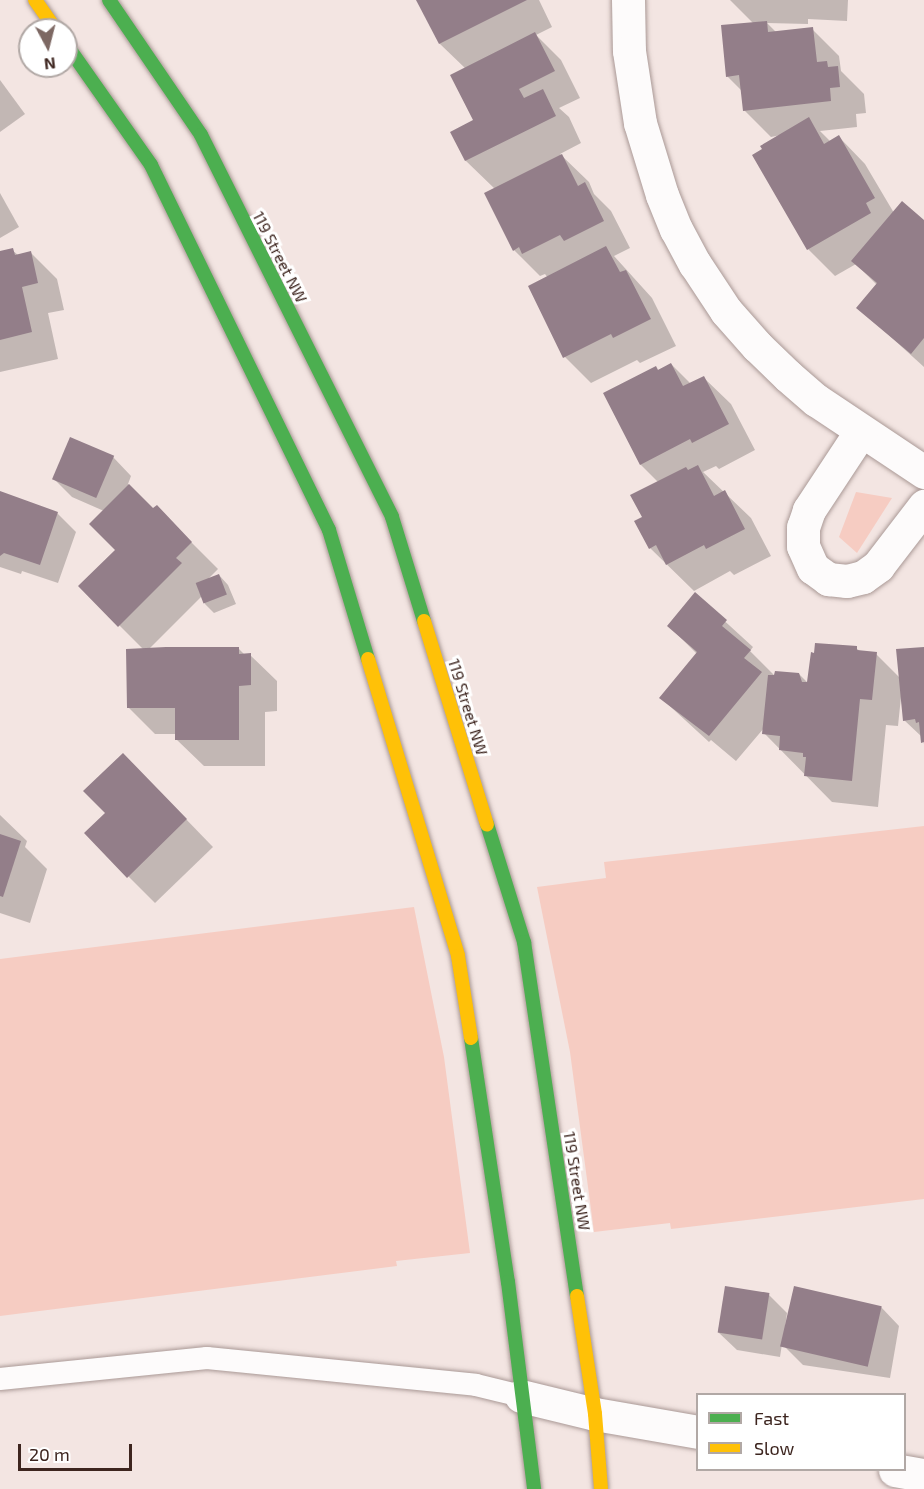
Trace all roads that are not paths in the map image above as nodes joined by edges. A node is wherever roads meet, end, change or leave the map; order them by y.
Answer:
1 (35, 0) edge
2 (109, 0) edge
3 (628, 0) edge
4 (48, 18) edge
5 (78, 61) edge
6 (861, 431) junction
7 (924, 472) edge
8 (924, 506) edge
9 (0, 1379) edge
10 (521, 1396) junction
11 (595, 1414) junction
12 (696, 1432) edge
13 (901, 1471) edge
14 (924, 1475) edge
15 (534, 1489) edge
16 (601, 1489) edge

1 - 4 main road
2 - 11 main road, 119 Street NW
3 - 6 street
5 - 10 main road
6 - 7 street
6 - 8 street
9 - 10 lane
10 - 11 street
10 - 15 main road
11 - 12 street
11 - 16 main road, 119 Street NW
13 - 14 street

